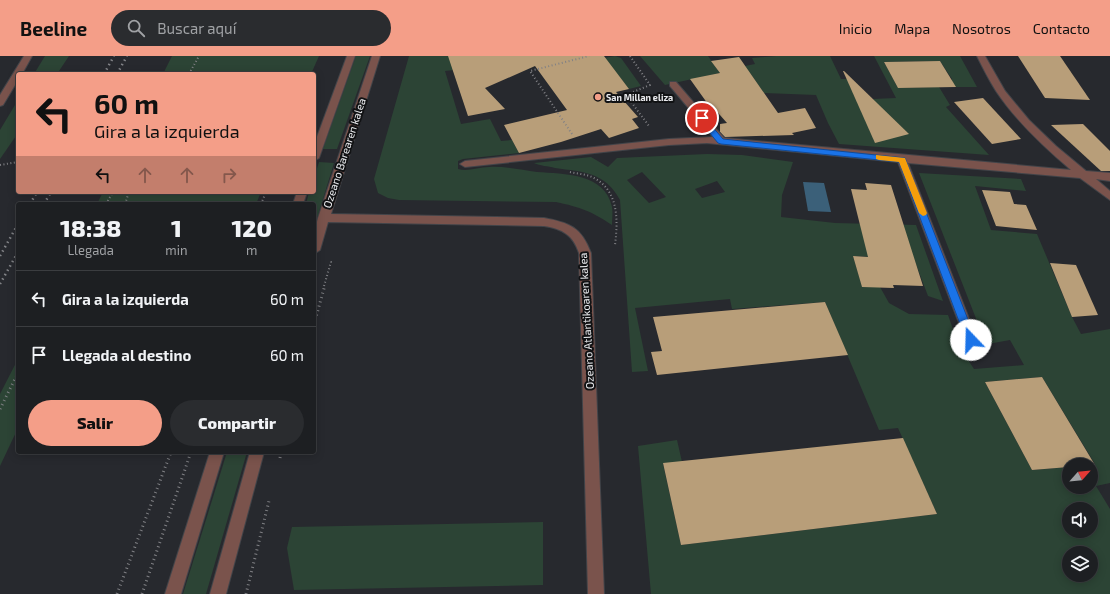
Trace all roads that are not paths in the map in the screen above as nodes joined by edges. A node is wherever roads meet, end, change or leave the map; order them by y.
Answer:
1 (28, 56) edge
2 (351, 56) edge
3 (376, 56) edge
4 (981, 56) edge
5 (18, 72) edge
6 (16, 76) edge
7 (673, 84) dead end
8 (0, 103) edge
9 (721, 142) junction
10 (316, 152) edge
11 (902, 160) junction
12 (465, 164) dead end
13 (1081, 174) junction
14 (1110, 177) edge
15 (1110, 196) edge
16 (323, 218) junction
17 (316, 243) edge
18 (971, 340) dead end
19 (216, 454) edge
20 (256, 454) edge
21 (173, 594) edge
22 (218, 594) edge
23 (596, 594) edge

1 - 5 street
2 - 10 street
3 - 16 street, Ozeano Barearen kalea
4 - 13 street
6 - 8 street
7 - 9 street
9 - 11 street
9 - 12 street
11 - 13 street
11 - 18 street
13 - 14 street
13 - 15 street
16 - 17 street, Ozeano Barearen kalea
16 - 23 street, Ozeano Atlantikoaren kalea
19 - 21 street
20 - 22 street

